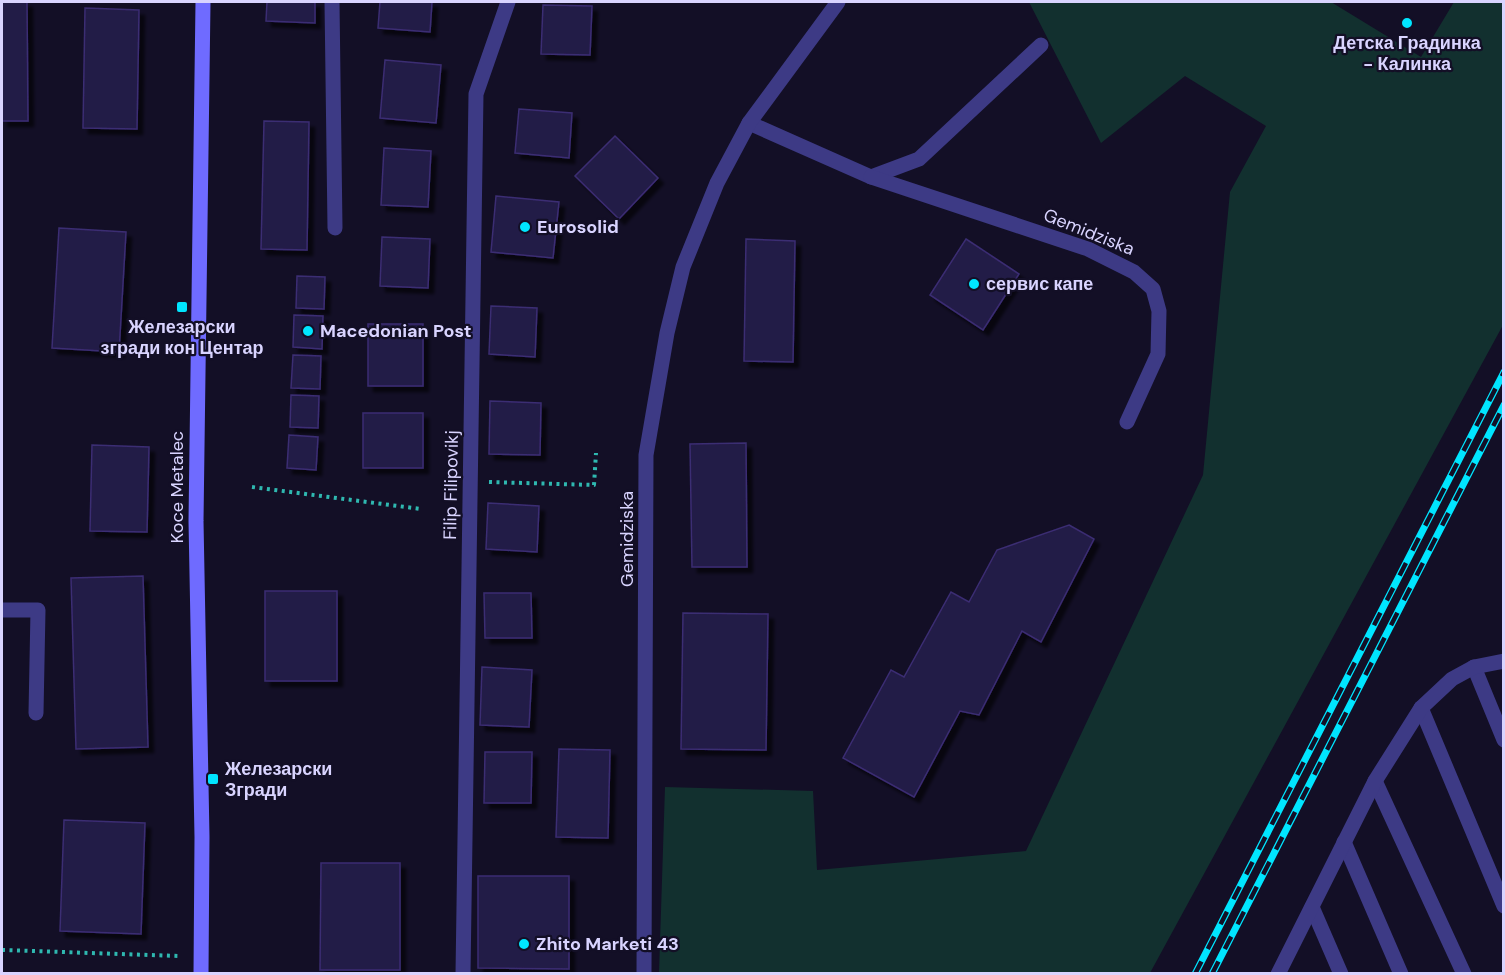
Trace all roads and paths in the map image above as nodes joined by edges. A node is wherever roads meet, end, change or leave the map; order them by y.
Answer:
1 (203, 2) edge
2 (332, 2) edge
3 (508, 2) edge
4 (838, 2) edge
5 (1041, 45) dead end
6 (749, 123) junction
7 (871, 177) junction
8 (335, 228) dead end
9 (1127, 422) dead end
10 (596, 453) dead end
11 (470, 481) junction
12 (252, 487) dead end
13 (422, 509) dead end
14 (2, 610) edge
15 (1503, 661) edge
16 (1474, 667) junction
17 (1421, 708) junction
18 (36, 713) dead end
19 (1503, 740) edge
20 (1376, 781) junction
21 (1344, 842) junction
22 (1503, 906) edge
23 (1312, 907) junction
24 (2, 950) edge
25 (202, 957) junction
26 (1279, 973) edge
27 (201, 974) edge
28 (463, 974) edge
29 (644, 974) edge
30 (1341, 974) edge
31 (1401, 974) edge
32 (1464, 974) edge

1 - 25 street, Koce Metalec
2 - 8 street
3 - 11 street, Filip Filipovikj
4 - 6 street, Gemidziska
5 - 7 street
6 - 7 street, Gemidziska
6 - 29 street, Gemidziska
7 - 9 street, Gemidziska
10 - 11 path
11 - 28 street, Filip Filipovikj
12 - 13 path
14 - 18 street
15 - 16 street
16 - 17 street
16 - 19 street
17 - 20 street
17 - 22 street
20 - 21 street
20 - 32 street
21 - 23 street
21 - 31 street
23 - 26 street
23 - 30 street
24 - 25 path
25 - 27 street, Koce Metalec

